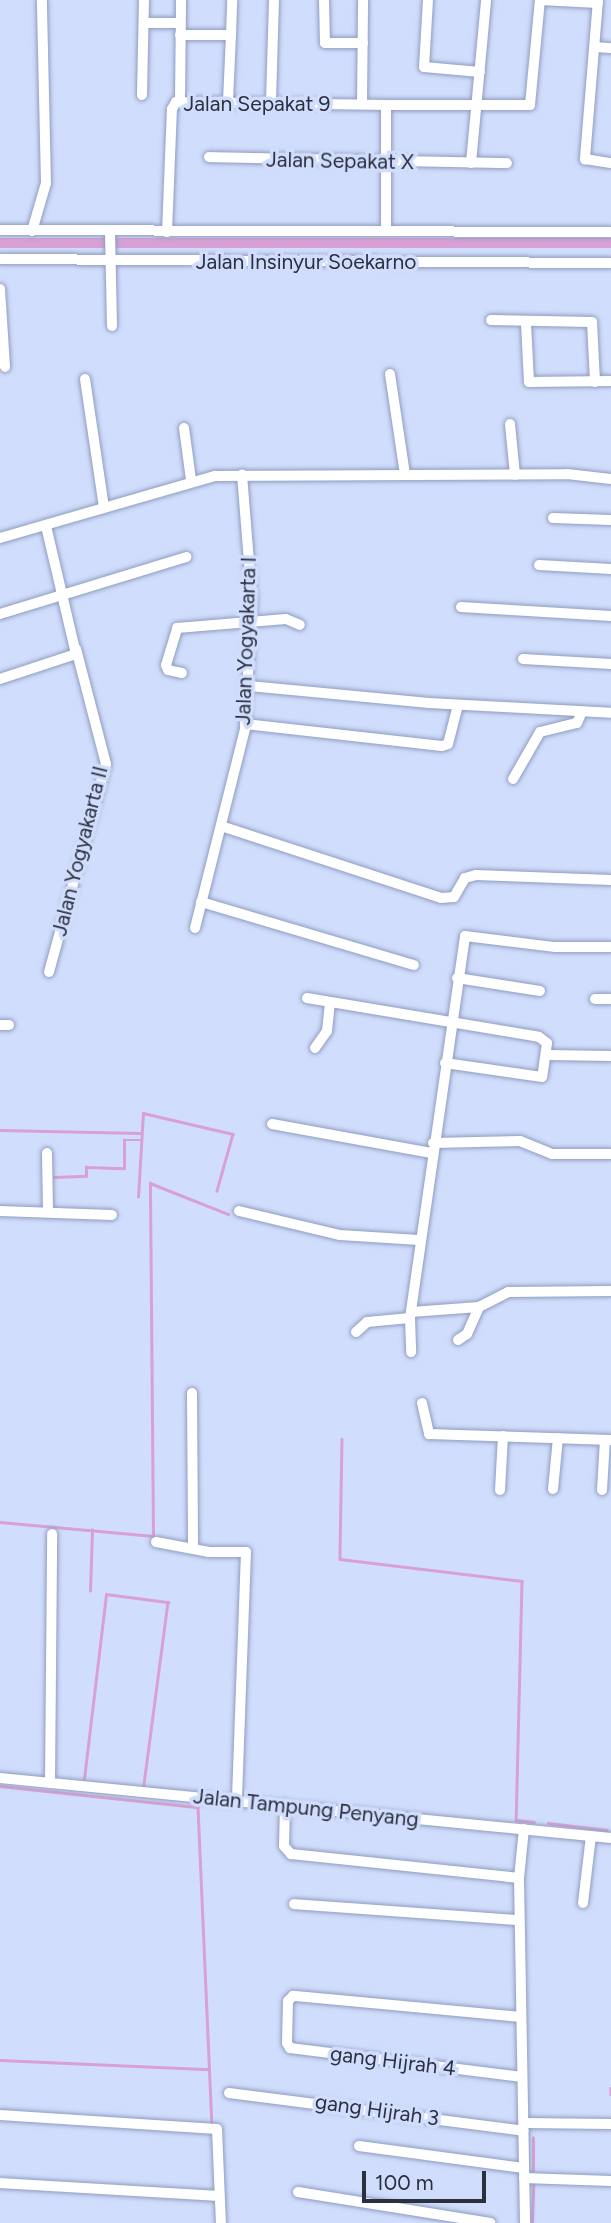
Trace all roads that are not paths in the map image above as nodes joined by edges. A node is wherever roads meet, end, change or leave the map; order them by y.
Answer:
1 (42, 0) edge
2 (144, 0) edge
3 (181, 0) edge
4 (232, 0) edge
5 (274, 0) edge
6 (324, 0) edge
7 (363, 0) edge
8 (428, 0) edge
9 (486, 0) edge
10 (540, 0) edge
11 (598, 1) edge
12 (144, 23) junction
13 (180, 23) junction
14 (180, 35) junction
15 (231, 35) junction
16 (362, 43) junction
17 (595, 47) junction
18 (611, 48) edge
19 (480, 72) junction
20 (142, 95) dead end
21 (228, 100) junction
22 (271, 101) junction
23 (180, 102) junction
24 (362, 103) junction
25 (475, 104) junction
26 (386, 105) junction
27 (209, 157) dead end
28 (384, 161) junction
29 (471, 163) junction
30 (507, 163) dead end
31 (611, 163) edge
32 (0, 230) edge
33 (32, 231) junction
34 (386, 231) junction
35 (167, 232) junction
36 (611, 232) edge
37 (110, 244) junction
38 (0, 259) edge
39 (611, 263) edge
40 (0, 289) edge
41 (491, 320) dead end
42 (526, 323) junction
43 (111, 326) dead end
44 (5, 368) dead end
45 (390, 374) dead end
46 (85, 379) dead end
47 (611, 381) edge
48 (595, 382) junction
49 (510, 424) dead end
50 (184, 428) dead end
51 (242, 474) junction
52 (405, 474) junction
53 (611, 474) edge
54 (515, 475) junction
55 (576, 475) junction
56 (191, 480) junction
57 (611, 480) edge
58 (104, 508) junction
59 (553, 518) dead end
60 (611, 520) edge
61 (46, 526) junction
62 (0, 538) edge
63 (186, 557) dead end
64 (538, 565) dead end
65 (611, 569) edge
66 (64, 595) junction
67 (461, 607) dead end
68 (0, 614) edge
69 (611, 616) edge
70 (251, 621) junction
71 (300, 625) dead end
72 (76, 649) junction
73 (523, 659) dead end
74 (611, 664) edge
75 (183, 673) dead end
76 (0, 679) edge
77 (249, 686) junction
78 (458, 705) junction
79 (582, 712) junction
80 (611, 713) edge
81 (245, 724) junction
82 (513, 779) dead end
83 (221, 826) junction
84 (611, 880) edge
85 (201, 902) junction
86 (195, 928) dead end
87 (611, 947) edge
88 (414, 965) dead end
89 (49, 972) dead end
90 (457, 978) junction
91 (540, 991) dead end
92 (307, 998) dead end
93 (595, 999) dead end
94 (611, 999) edge
95 (330, 1002) junction
96 (450, 1023) junction
97 (315, 1048) dead end
98 (548, 1055) junction
99 (611, 1056) edge
100 (445, 1063) junction
101 (272, 1124) dead end
102 (432, 1148) junction
103 (47, 1153) dead end
104 (611, 1154) edge
105 (0, 1211) edge
106 (239, 1211) dead end
107 (48, 1212) junction
108 (112, 1215) dead end
109 (419, 1241) junction
110 (611, 1291) edge
111 (479, 1307) junction
112 (410, 1315) junction
113 (356, 1332) dead end
114 (458, 1340) dead end
115 (411, 1352) dead end
116 (192, 1393) dead end
117 (422, 1403) dead end
118 (503, 1436) junction
119 (558, 1438) junction
120 (608, 1440) edge
121 (553, 1489) dead end
122 (500, 1490) dead end
123 (601, 1490) dead end
124 (52, 1534) dead end
125 (156, 1542) dead end
126 (193, 1547) junction
127 (0, 1778) edge
128 (50, 1783) junction
129 (237, 1800) junction
130 (285, 1805) junction
131 (524, 1829) junction
132 (591, 1836) junction
133 (611, 1838) edge
134 (519, 1878) junction
135 (583, 1903) dead end
136 (294, 1905) dead end
137 (518, 1920) junction
138 (521, 2017) junction
139 (522, 2077) junction
140 (229, 2093) dead end
141 (0, 2115) edge
142 (611, 2124) edge
143 (524, 2127) junction
144 (359, 2146) dead end
145 (524, 2173) junction
146 (611, 2181) edge
147 (0, 2183) edge
148 (298, 2192) dead end
149 (219, 2196) junction
150 (401, 2209) junction
151 (220, 2223) edge
152 (401, 2223) edge
153 (491, 2223) edge
154 (525, 2223) edge

1 - 33 street
2 - 12 street
3 - 13 street
4 - 15 street
5 - 22 street
6 - 16 street
7 - 16 street
8 - 19 street
9 - 19 street
10 - 11 street
10 - 25 street, Jalan Sepakat 9
11 - 17 street
12 - 13 street
12 - 20 street
13 - 14 street
14 - 15 street
14 - 23 street
15 - 21 street
16 - 24 street
17 - 18 street
17 - 31 street
19 - 25 street
21 - 22 street, Jalan Sepakat 9
21 - 23 street, Jalan Sepakat 9
22 - 24 street, Jalan Sepakat 9
23 - 35 street, Jalan Sepakat 9
24 - 26 street, Jalan Sepakat 9
25 - 26 street, Jalan Sepakat 9
25 - 29 street
26 - 28 street
27 - 28 street, Jalan Sepakat X
28 - 29 street, Jalan Sepakat X
28 - 34 street
29 - 30 street, Jalan Sepakat X
32 - 33 street, Jalan Insinyur Soekarno
33 - 37 street, Jalan Insinyur Soekarno
34 - 35 street, Jalan Insinyur Soekarno
34 - 36 street, Jalan Insinyur Soekarno
35 - 37 street, Jalan Insinyur Soekarno
37 - 38 street, Jalan Insinyur Soekarno
37 - 39 street, Jalan Insinyur Soekarno
37 - 43 street
40 - 44 street
41 - 42 street
42 - 48 street
42 - 48 street
45 - 52 street
46 - 58 street
47 - 48 street
49 - 54 street
50 - 56 street
51 - 52 street
51 - 56 street
51 - 70 street, Jalan Yogyakarta I
52 - 54 street
53 - 55 street
54 - 55 street
55 - 57 street
56 - 58 street
58 - 61 street
59 - 60 street
61 - 62 street
61 - 66 street, Jalan Yogyakarta II
63 - 66 street
64 - 65 street
66 - 68 street
66 - 72 street, Jalan Yogyakarta II
67 - 69 street
70 - 71 street
70 - 75 street
70 - 77 street, Jalan Yogyakarta I
72 - 76 street
72 - 89 street, Jalan Yogyakarta II
73 - 74 street
77 - 78 street
77 - 81 street, Jalan Yogyakarta I
78 - 79 street
78 - 81 street
79 - 80 street
79 - 82 street
81 - 83 street, Jalan Yogyakarta I
83 - 84 street
83 - 85 street, Jalan Yogyakarta I
85 - 86 street, Jalan Yogyakarta I
85 - 88 street
87 - 90 street
90 - 91 street
90 - 96 street
92 - 95 street
93 - 94 street
95 - 96 street
95 - 97 street
96 - 98 street
96 - 100 street
98 - 99 street
98 - 100 street
100 - 102 street
101 - 102 street
102 - 104 street
102 - 109 street
103 - 107 street
105 - 107 street
106 - 109 street
107 - 108 street
109 - 112 street
110 - 111 street
111 - 112 street
111 - 114 street
112 - 113 street
112 - 115 street
116 - 126 street
117 - 118 street
118 - 119 street
118 - 122 street
119 - 120 street
119 - 121 street
120 - 123 street
124 - 128 street
125 - 126 street
126 - 129 street
127 - 128 street, Jalan Tampung Penyang
128 - 129 street, Jalan Tampung Penyang
129 - 130 street, Jalan Tampung Penyang
130 - 131 street, Jalan Tampung Penyang
130 - 134 street
131 - 132 street, Jalan Tampung Penyang
131 - 134 street
132 - 133 street, Jalan Tampung Penyang
132 - 135 street
134 - 137 street
136 - 137 street
137 - 138 street
138 - 139 street
138 - 139 street, gang Hijrah 4
139 - 143 street
140 - 143 street, gang Hijrah 3
141 - 149 street
142 - 143 street, gang Hijrah 3
143 - 145 street
144 - 145 street
145 - 146 street
145 - 154 street
147 - 149 street
148 - 150 street
149 - 151 street
150 - 152 street
150 - 153 street

